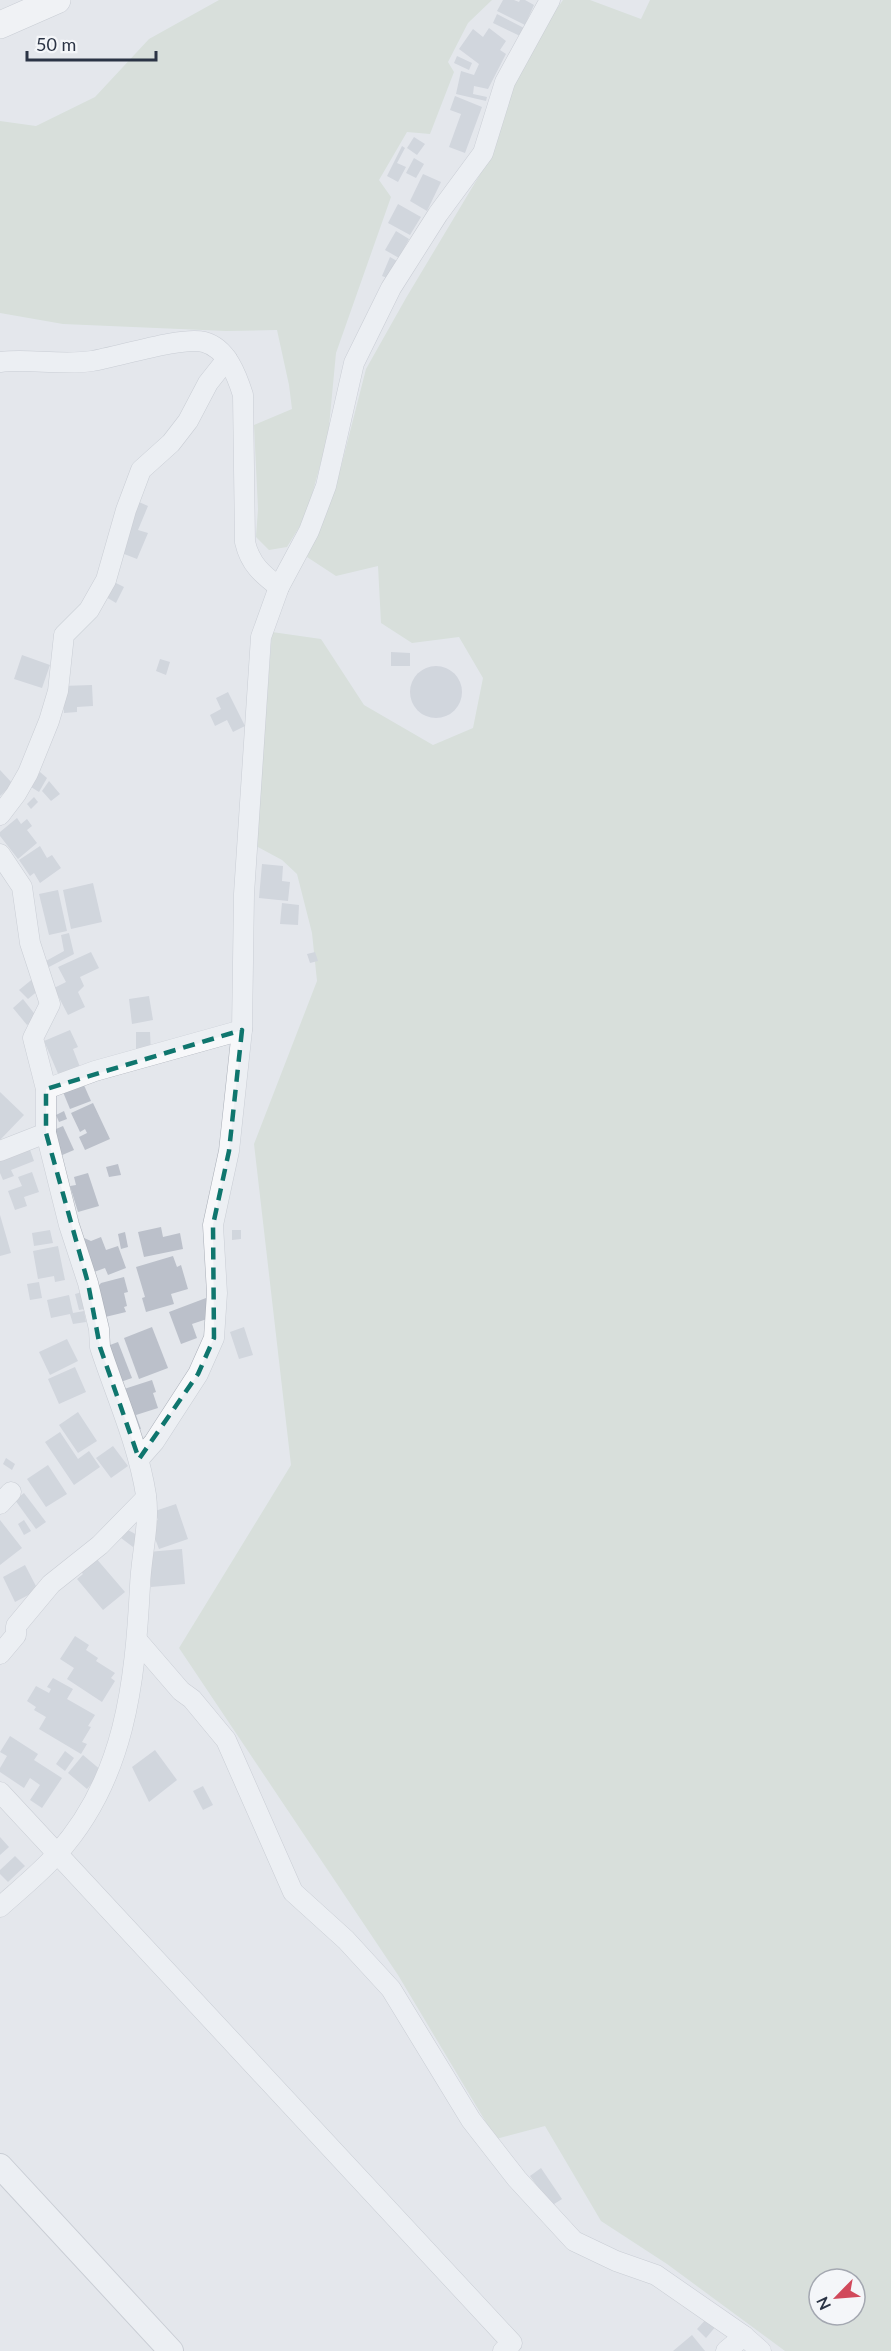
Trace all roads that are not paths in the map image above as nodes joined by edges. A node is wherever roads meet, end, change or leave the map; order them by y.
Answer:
1 (57, 0) edge
2 (550, 0) edge
3 (0, 25) edge
4 (227, 359) junction
5 (0, 362) edge
6 (279, 587) junction
7 (0, 815) edge
8 (0, 854) edge
9 (242, 1030) junction
10 (46, 1089) junction
11 (46, 1133) junction
12 (0, 1151) edge
13 (139, 1460) junction
14 (146, 1498) junction
15 (137, 1640) junction
16 (0, 1654) edge
17 (0, 1792) edge
18 (57, 1855) junction
19 (0, 1907) edge
20 (0, 2166) edge
21 (744, 2336) junction
22 (171, 2351) edge
23 (503, 2351) edge
24 (726, 2351) edge
25 (761, 2351) edge

1 - 3 main road
2 - 6 street
4 - 5 street
4 - 6 street
4 - 7 street
6 - 9 street
8 - 10 street
9 - 10 street
9 - 13 street
10 - 11 street
11 - 12 street
11 - 13 street
13 - 14 street
14 - 15 street
14 - 16 street
15 - 18 street
15 - 21 street
17 - 18 street
18 - 19 street
18 - 23 street
20 - 22 street
21 - 24 street
21 - 25 street

